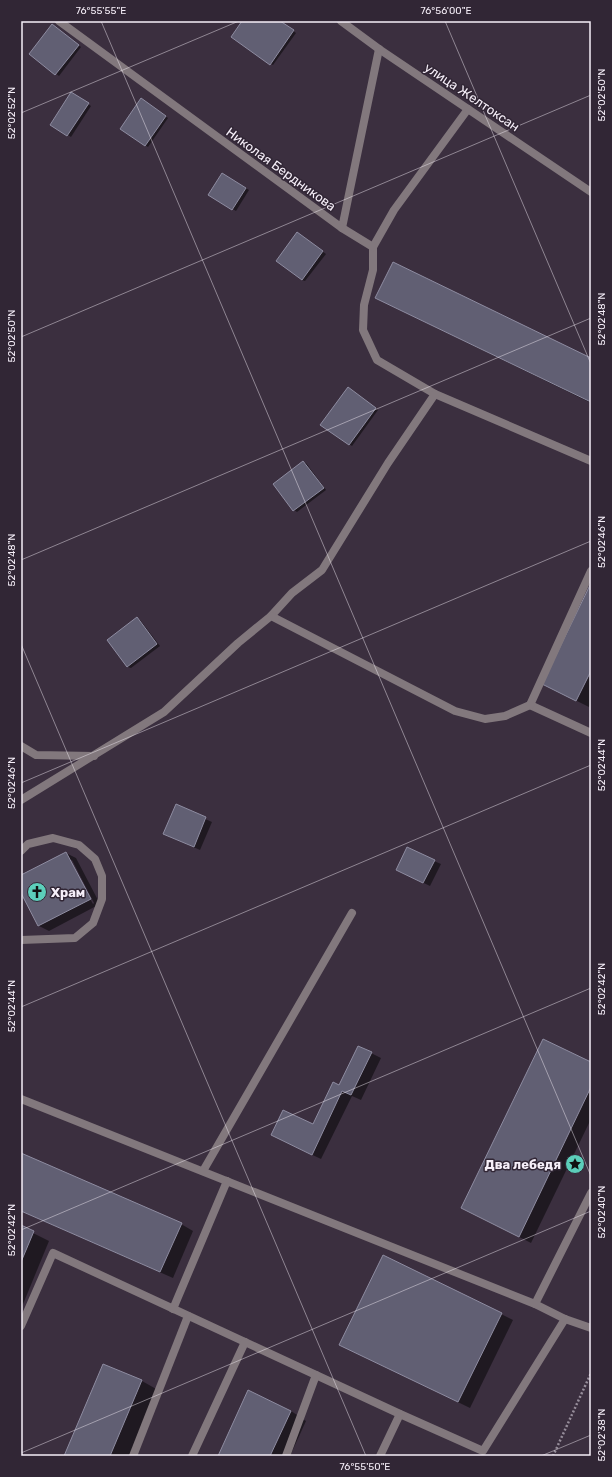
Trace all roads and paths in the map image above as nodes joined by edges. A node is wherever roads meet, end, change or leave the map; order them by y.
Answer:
1 (59, 21) edge
2 (342, 21) edge
3 (379, 49) junction
4 (468, 109) junction
5 (591, 192) edge
6 (342, 228) junction
7 (373, 248) junction
8 (435, 394) junction
9 (591, 461) edge
10 (591, 571) edge
11 (271, 616) junction
12 (530, 705) junction
13 (591, 733) edge
14 (21, 746) edge
15 (95, 756) junction
16 (21, 800) edge
17 (21, 851) edge
18 (352, 912) dead end
19 (21, 940) edge
20 (21, 1099) edge
21 (203, 1171) junction
22 (227, 1181) junction
23 (591, 1194) edge
24 (534, 1304) junction
25 (173, 1309) junction
26 (188, 1316) junction
27 (565, 1319) junction
28 (21, 1326) edge
29 (591, 1328) edge
30 (245, 1342) junction
31 (591, 1373) edge
32 (316, 1375) junction
33 (400, 1414) junction
34 (481, 1453) edge
35 (133, 1456) edge
36 (192, 1456) edge
37 (286, 1456) edge
38 (380, 1456) edge
39 (553, 1456) edge

1 - 6 street, Николая Бердникова
2 - 3 street, улица Желтоксан
3 - 4 street, улица Желтоксан
3 - 6 street, Николая Бердникова
4 - 5 street, улица Желтоксан
4 - 7 street
6 - 7 street
7 - 8 street
8 - 9 street
8 - 11 street
10 - 12 street
11 - 12 street
11 - 15 street
12 - 13 street
14 - 15 street
15 - 16 street
17 - 19 street
18 - 21 street
20 - 21 street
21 - 22 street
22 - 24 street
22 - 25 street
23 - 24 street
24 - 27 street
25 - 26 street
25 - 28 street
26 - 30 street
26 - 35 street
27 - 29 street
27 - 34 street
30 - 32 street
30 - 36 street
31 - 39 path
32 - 33 street
32 - 37 street
33 - 34 street
33 - 38 street

